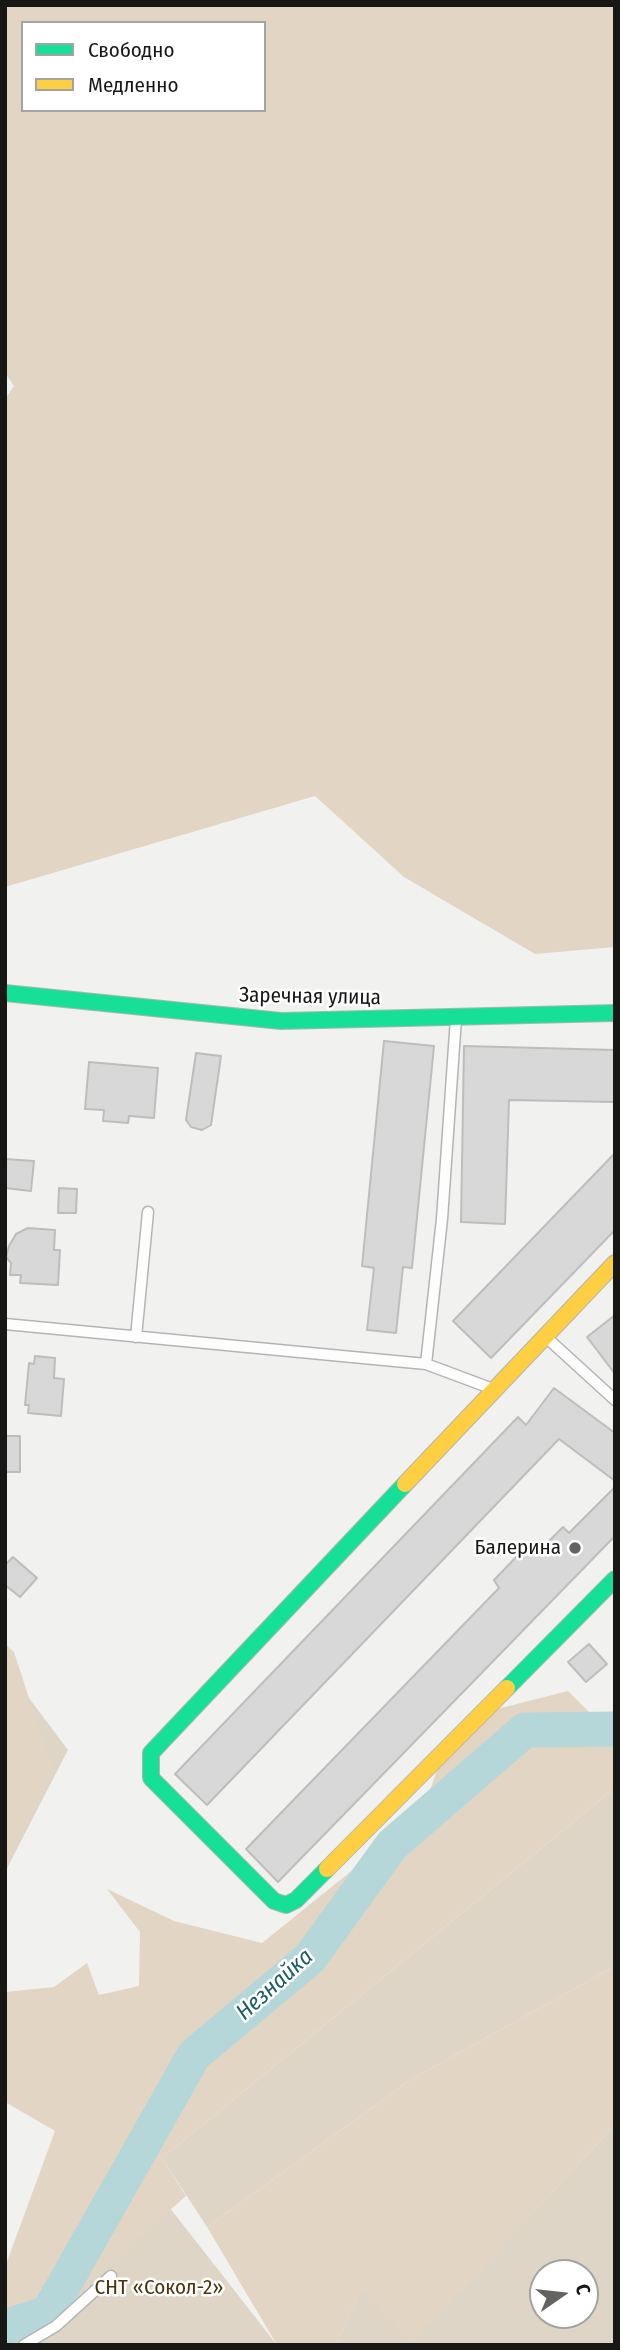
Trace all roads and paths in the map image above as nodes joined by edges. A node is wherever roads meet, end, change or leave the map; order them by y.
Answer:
1 (5, 993) edge
2 (615, 1013) edge
3 (456, 1018) junction
4 (148, 1212) dead end
5 (615, 1263) edge
6 (5, 1324) edge
7 (545, 1336) junction
8 (136, 1337) junction
9 (426, 1364) junction
10 (494, 1389) junction
11 (615, 1401) edge
12 (615, 1579) edge
13 (111, 2276) dead end
14 (24, 2345) edge

1 - 3 street, Заречная улица
2 - 3 street, Заречная улица
3 - 9 lane
4 - 8 lane
5 - 7 street
6 - 8 lane
7 - 10 street
7 - 11 lane
8 - 9 lane
9 - 10 lane
10 - 12 street
13 - 14 lane

